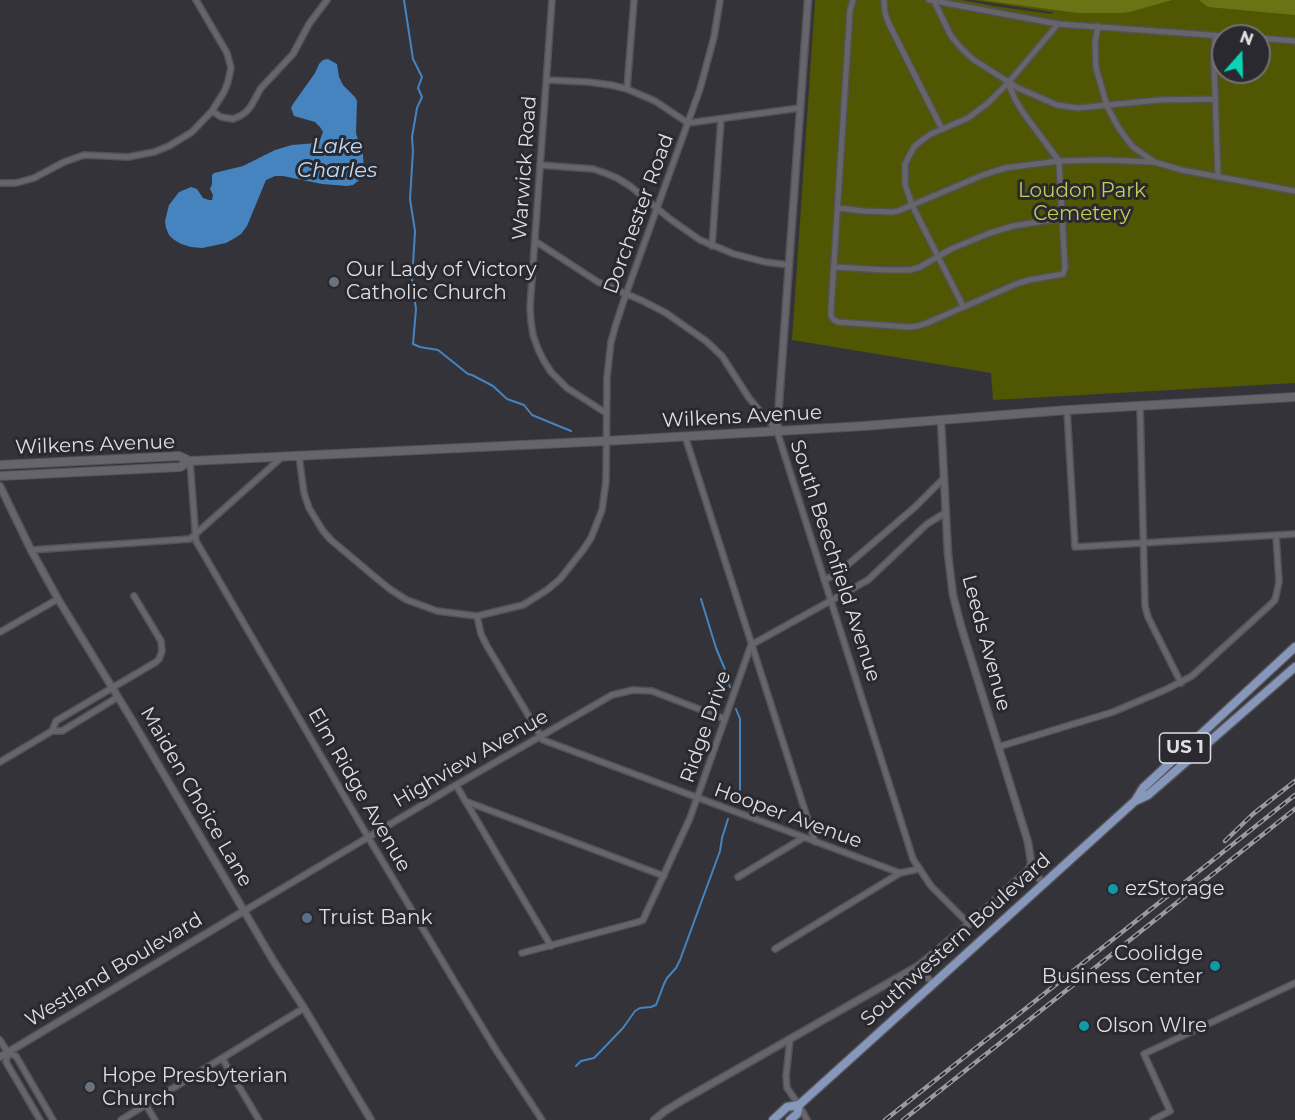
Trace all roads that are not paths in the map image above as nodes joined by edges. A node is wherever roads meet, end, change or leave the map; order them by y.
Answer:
1 (196, 0) edge
2 (327, 0) edge
3 (552, 0) edge
4 (634, 0) edge
5 (720, 0) edge
6 (808, 0) edge
7 (853, 0) edge
8 (884, 0) edge
9 (932, 1) edge
10 (1058, 24) junction
11 (1098, 26) junction
12 (1211, 35) edge
13 (1271, 39) edge
14 (1295, 41) edge
15 (547, 80) junction
16 (1008, 82) junction
17 (1215, 84) edge
18 (627, 89) junction
19 (1215, 99) junction
20 (1107, 106) junction
21 (800, 108) junction
22 (212, 111) junction
23 (721, 119) junction
24 (688, 123) junction
25 (942, 129) junction
26 (1059, 161) junction
27 (1154, 162) junction
28 (540, 165) junction
29 (1218, 177) junction
30 (0, 183) edge
31 (1295, 191) edge
32 (912, 205) junction
33 (657, 208) junction
34 (837, 208) junction
35 (1063, 218) junction
36 (535, 241) junction
37 (712, 246) junction
38 (938, 256) junction
39 (789, 265) junction
40 (834, 267) junction
41 (626, 294) junction
42 (963, 306) junction
43 (1295, 397) edge
44 (1140, 405) junction
45 (1067, 410) junction
46 (606, 413) junction
47 (941, 421) junction
48 (777, 431) junction
49 (685, 436) junction
50 (606, 441) junction
51 (298, 456) junction
52 (282, 457) junction
53 (190, 461) junction
54 (0, 465) edge
55 (0, 476) edge
56 (944, 478) junction
57 (0, 486) edge
58 (945, 513) junction
59 (195, 534) junction
60 (1295, 534) edge
61 (1276, 535) junction
62 (1144, 543) junction
63 (32, 550) junction
64 (824, 580) junction
65 (134, 596) dead end
66 (58, 598) junction
67 (831, 601) junction
68 (477, 616) junction
69 (0, 632) edge
70 (751, 645) junction
71 (1295, 647) edge
72 (1295, 666) edge
73 (1181, 683) junction
74 (112, 687) junction
75 (118, 697) junction
76 (725, 719) junction
77 (52, 731) junction
78 (540, 736) junction
79 (998, 747) junction
80 (0, 762) edge
81 (456, 785) junction
82 (697, 798) junction
83 (465, 801) junction
84 (1135, 801) junction
85 (368, 837) junction
86 (803, 838) junction
87 (815, 842) junction
88 (1029, 868) junction
89 (919, 869) junction
90 (900, 873) junction
91 (664, 876) junction
92 (738, 877) dead end
93 (1044, 884) junction
94 (244, 911) junction
95 (969, 924) junction
96 (551, 945) junction
97 (775, 949) dead end
98 (522, 953) dead end
99 (918, 966) junction
100 (1295, 983) edge
101 (933, 984) junction
102 (304, 1008) junction
103 (0, 1040) edge
104 (790, 1040) junction
105 (8, 1053) junction
106 (0, 1057) edge
107 (222, 1058) junction
108 (146, 1105) junction
109 (800, 1105) junction
110 (40, 1120) edge
111 (53, 1120) edge
112 (121, 1120) edge
113 (155, 1120) edge
114 (259, 1120) edge
115 (371, 1120) edge
116 (542, 1120) edge
117 (654, 1120) edge
118 (773, 1120) edge
119 (790, 1120) edge
120 (807, 1120) edge
121 (1153, 1120) edge

1 - 22 street
2 - 22 street
3 - 15 street, Warwick Road
4 - 18 street
5 - 24 street, Dorchester Road
6 - 21 street, South Beechfield Avenue
7 - 34 street
8 - 25 street
9 - 10 street
9 - 16 street
10 - 11 street
10 - 16 street
11 - 12 street
11 - 20 street
13 - 14 street
15 - 18 street
15 - 28 street, Warwick Road
16 - 20 street
16 - 25 street
16 - 26 street
17 - 19 street
18 - 24 street
19 - 20 street
19 - 29 street
20 - 27 street
21 - 23 street
21 - 39 street, South Beechfield Avenue
22 - 30 street
23 - 24 street
23 - 37 street
24 - 33 street, Dorchester Road
25 - 32 street
26 - 27 street
26 - 32 street
26 - 35 street
27 - 29 street
28 - 33 street
28 - 36 street, Warwick Road
29 - 31 street
32 - 34 street
32 - 38 street
33 - 37 street
33 - 41 street, Dorchester Road
34 - 40 street
35 - 38 street
35 - 42 street
36 - 41 street
36 - 46 street, Warwick Road
37 - 39 street
38 - 40 street
38 - 42 street
39 - 48 street, South Beechfield Avenue
40 - 42 street
41 - 46 street, Dorchester Road
41 - 48 street
43 - 44 main road, Wilkens Avenue
44 - 45 main road, Wilkens Avenue
44 - 62 street
45 - 47 main road, Wilkens Avenue
45 - 62 street
46 - 50 street, Dorchester Road
47 - 48 main road, Wilkens Avenue
47 - 56 street, Leeds Avenue
48 - 49 main road, Wilkens Avenue
48 - 64 street, South Beechfield Avenue
49 - 50 main road, Wilkens Avenue
49 - 70 street
50 - 51 main road, Wilkens Avenue
50 - 68 street, Dorchester Road
51 - 52 main road, Wilkens Avenue
51 - 68 street
52 - 53 main road, Wilkens Avenue
52 - 59 street
53 - 54 main road, Wilkens Avenue
53 - 55 main road, Wilkens Avenue
53 - 59 street, Elm Ridge Avenue
56 - 58 street, Leeds Avenue
56 - 64 street
57 - 63 street, Maiden Choice Lane
58 - 67 street
58 - 79 street, Leeds Avenue
59 - 63 street
59 - 85 street, Elm Ridge Avenue
60 - 61 street
61 - 62 street
61 - 73 street
62 - 73 street
63 - 66 street, Maiden Choice Lane
64 - 67 street, South Beechfield Avenue
65 - 74 street
66 - 69 street
66 - 74 street, Maiden Choice Lane
67 - 70 street
67 - 89 street, South Beechfield Avenue
68 - 78 street
70 - 76 street, Ridge Drive
70 - 87 street
71 - 84 main road, Southwestern Boulevard / US 1
72 - 84 main road, Southwestern Boulevard / US 1
73 - 79 street
74 - 75 street, Maiden Choice Lane
74 - 77 street
75 - 77 street
75 - 94 street, Maiden Choice Lane
76 - 78 street, Highview Avenue
76 - 82 street, Ridge Drive
77 - 80 street
78 - 81 street, Highview Avenue
78 - 82 street, Hooper Avenue
79 - 88 street, Leeds Avenue
81 - 83 street
81 - 85 street, Highview Avenue
82 - 86 street, Hooper Avenue
82 - 91 street, Ridge Drive
83 - 91 street
83 - 96 street
84 - 93 main road, Southwestern Boulevard / US 1
85 - 94 street, Highview Avenue
85 - 116 street, Elm Ridge Avenue
86 - 87 street, Hooper Avenue
86 - 92 street
87 - 90 street, Hooper Avenue
88 - 93 street
88 - 95 street
89 - 90 street
89 - 95 street, South Beechfield Avenue
90 - 97 street
91 - 96 street, Ridge Drive
93 - 101 main road, Southwestern Boulevard / US 1
94 - 102 street, Maiden Choice Lane
94 - 105 street, Westland Boulevard
95 - 99 street
96 - 98 street, Ridge Drive
99 - 101 street
99 - 104 street
100 - 121 street
101 - 109 main road, Southwestern Boulevard / US 1
102 - 107 street
102 - 115 street, Maiden Choice Lane
103 - 105 street
104 - 109 street
104 - 117 street
105 - 106 street, Westland Boulevard
105 - 110 street
105 - 111 street
107 - 108 street
107 - 114 street
108 - 112 street
108 - 113 street
109 - 118 main road, Southwestern Boulevard / US 1
109 - 119 main road, Southwestern Boulevard / US 1
109 - 120 street

